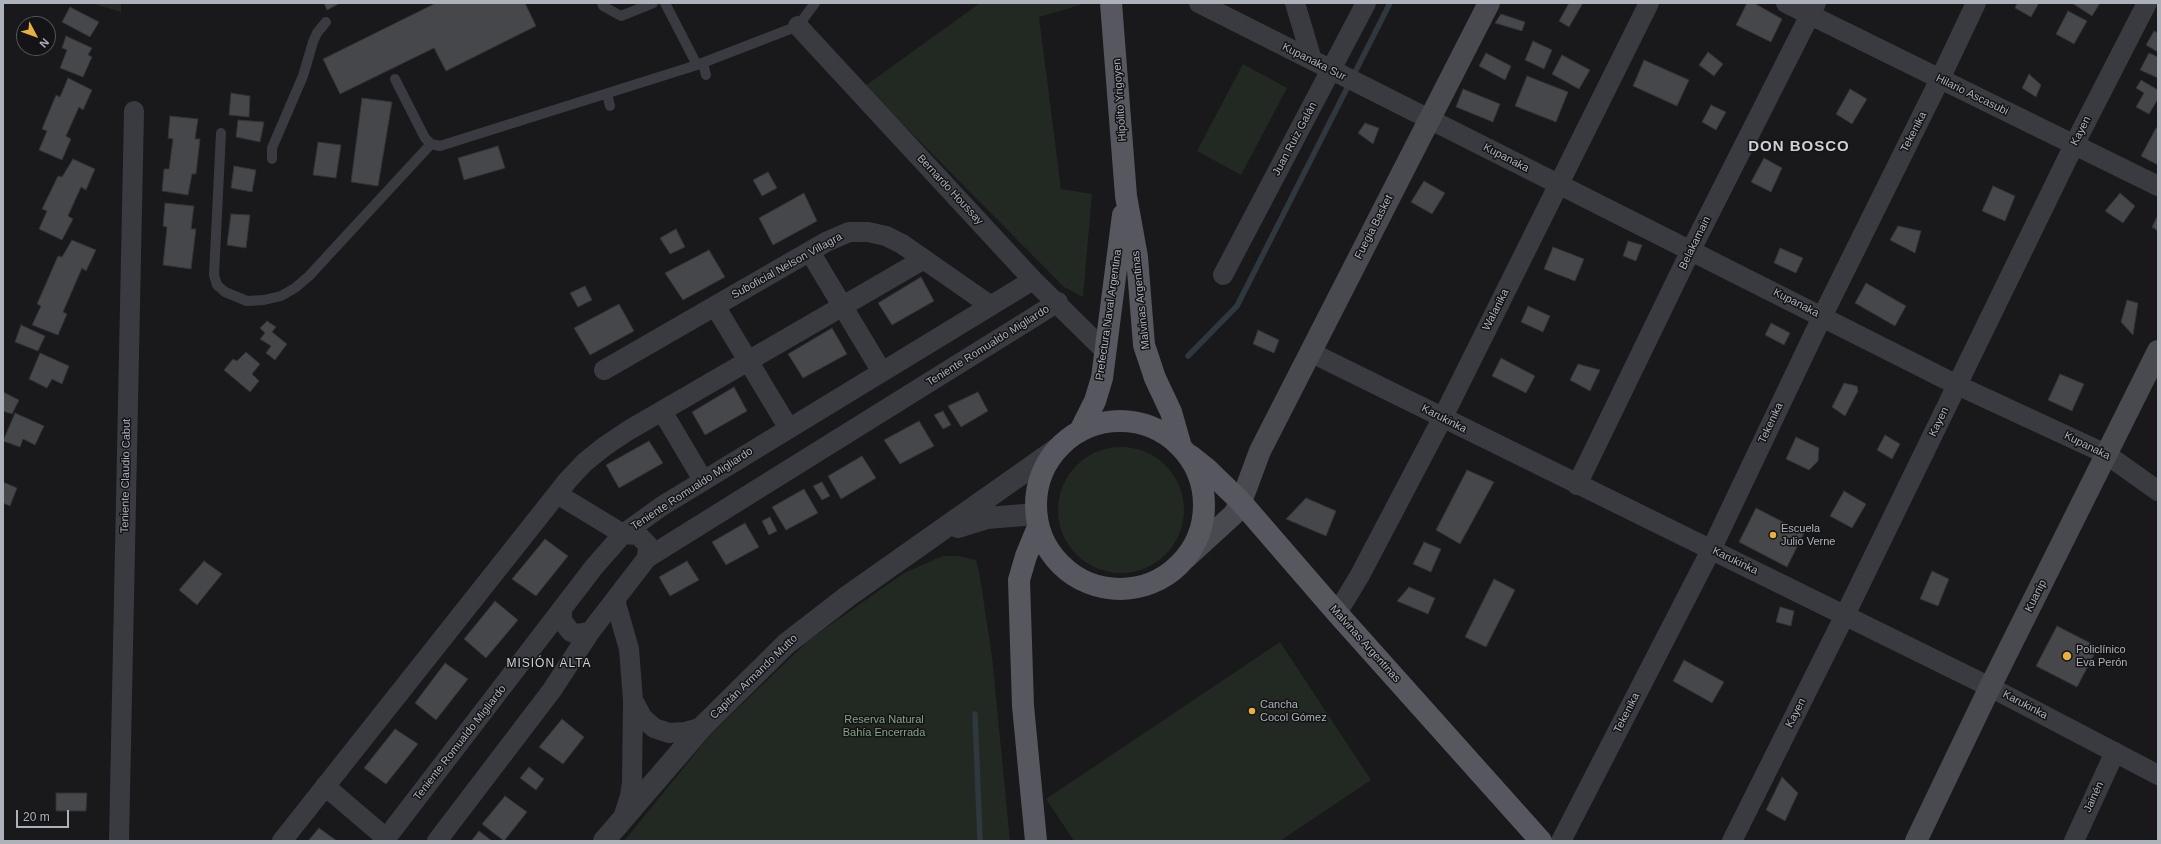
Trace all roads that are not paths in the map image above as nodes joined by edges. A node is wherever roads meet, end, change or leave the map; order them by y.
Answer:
1 (602, 3) edge
2 (654, 3) edge
3 (665, 3) edge
4 (815, 3) edge
5 (1111, 3) edge
6 (1199, 3) edge
7 (1296, 3) edge
8 (1366, 3) edge
9 (1489, 3) edge
10 (1649, 3) edge
11 (1786, 3) edge
12 (1976, 3) edge
13 (2147, 3) edge
14 (1813, 9) edge
15 (326, 22) dead end
16 (798, 26) junction
17 (1312, 60) junction
18 (700, 64) junction
19 (1337, 73) junction
20 (706, 74) dead end
21 (395, 79) dead end
22 (1940, 79) junction
23 (607, 94) junction
24 (610, 106) dead end
25 (134, 111) dead end
26 (1431, 119) junction
27 (221, 133) dead end
28 (432, 144) junction
29 (2074, 145) junction
30 (272, 159) dead end
31 (1558, 185) junction
32 (2158, 186) edge
33 (1126, 196) junction
34 (1692, 250) junction
35 (810, 252) junction
36 (924, 259) junction
37 (1223, 275) dead end
38 (1033, 280) junction
39 (1058, 302) junction
40 (715, 306) junction
41 (842, 306) junction
42 (991, 306) junction
43 (1822, 317) junction
44 (1105, 351) junction
45 (2158, 351) edge
46 (1310, 352) junction
47 (748, 361) junction
48 (604, 370) dead end
49 (882, 372) junction
50 (1957, 385) junction
51 (662, 411) junction
52 (1442, 419) junction
53 (788, 428) junction
54 (1080, 431) junction
55 (1058, 448) junction
56 (1183, 449) junction
57 (1260, 451) junction
58 (2106, 454) junction
59 (703, 480) junction
60 (1577, 485) junction
61 (1226, 486) junction
62 (2158, 491) edge
63 (558, 494) junction
64 (1241, 502) junction
65 (1037, 520) junction
66 (623, 534) junction
67 (929, 539) junction
68 (1711, 550) junction
69 (648, 558) junction
70 (1186, 558) junction
71 (615, 600) junction
72 (562, 610) junction
73 (1337, 613) junction
74 (1845, 616) junction
75 (590, 632) junction
76 (1990, 687) junction
77 (633, 700) junction
78 (702, 727) junction
79 (2115, 752) junction
80 (2158, 775) edge
81 (325, 786) junction
82 (622, 820) junction
83 (385, 840) edge
84 (119, 841) edge
85 (282, 841) edge
86 (437, 841) edge
87 (604, 841) edge
88 (1036, 841) edge
89 (1541, 841) edge
90 (1561, 841) edge
91 (1732, 841) edge
92 (1916, 841) edge
93 (2074, 841) edge

1 - 2 lane
3 - 18 lane
4 - 16 lane
5 - 33 main road, Hipólito Yrigoyen
6 - 17 street, Kupanaka Sur
7 - 17 street
8 - 19 street, Juan Ruiz Galán
9 - 26 main road, Fuegia Basket
10 - 31 street, Walanika
11 - 14 street, Hilario Ascasubi
12 - 22 street, Tekenika
13 - 29 street, Kayen
14 - 22 street, Hilario Ascasubi
14 - 34 street, Belakamain
15 - 30 lane
16 - 18 lane
16 - 38 street, Bernardo Houssay
17 - 19 street, Kupanaka Sur
18 - 20 lane
18 - 23 lane
19 - 26 street, Kupanaka Sur
19 - 37 street, Juan Ruiz Galán
21 - 28 lane
22 - 29 street, Hilario Ascasubi
22 - 43 street, Tekenika
23 - 24 lane
23 - 28 lane
25 - 84 street, Teniente Claudio Cabut
26 - 31 street, Kupanaka
26 - 46 main road, Fuegia Basket
27 - 28 lane
29 - 32 street, Hilario Ascasubi
29 - 50 street, Kayen
31 - 34 street, Kupanaka
31 - 52 street, Walanika
33 - 44 main road, Prefectura Naval Argentina
33 - 56 main road, Malvinas Argentinas
34 - 43 street, Kupanaka
34 - 60 street, Belakamain
35 - 36 street, Suboficial Nelson Villagra
35 - 40 street, Suboficial Nelson Villagra
35 - 41 street
36 - 41 street
36 - 42 street, Suboficial Nelson Villagra
38 - 39 street, Bernardo Houssay
38 - 42 street, Teniente Romualdo Migliardo
39 - 44 street, Bernardo Houssay
39 - 69 street, Teniente Romualdo Migliardo
40 - 47 street
40 - 48 street, Suboficial Nelson Villagra
41 - 47 street
41 - 49 street
42 - 49 street, Teniente Romualdo Migliardo
43 - 50 street, Kupanaka
43 - 68 street, Tekenika
44 - 54 main road, Prefectura Naval Argentina
45 - 58 main road, Kuanip
46 - 52 street, Karukinka
46 - 57 main road, Fuegia Basket
47 - 51 street
47 - 53 street
49 - 53 street, Teniente Romualdo Migliardo
50 - 58 street, Kupanaka
50 - 74 street, Kayen
51 - 59 street
51 - 63 street
52 - 60 street, Karukinka
52 - 73 street, Walanika
53 - 59 street, Teniente Romualdo Migliardo
54 - 55 main road
54 - 56 main road
55 - 65 main road
55 - 67 street, Capitán Armando Mutto
56 - 61 main road, Malvinas Argentinas
56 - 70 main road
57 - 61 main road, Fuegia Basket
57 - 64 main road, Fuegia Basket
58 - 62 street, Kupanaka
58 - 76 main road, Kuanip
59 - 66 street, Teniente Romualdo Migliardo
60 - 68 street, Karukinka
61 - 64 main road, Malvinas Argentinas
63 - 66 street
63 - 81 street
64 - 70 main road, Fuegia Basket
64 - 73 main road, Malvinas Argentinas
65 - 67 street, Capitán Armando Mutto
65 - 70 main road
65 - 88 main road
66 - 69 street
66 - 72 street, Teniente Romualdo Migliardo
67 - 78 street, Capitán Armando Mutto
68 - 74 street, Karukinka
68 - 90 street, Tekenika
69 - 71 street, Teniente Romualdo Migliardo
71 - 75 street, Teniente Romualdo Migliardo
71 - 77 street
72 - 75 street
72 - 83 street, Teniente Romualdo Migliardo
73 - 89 main road, Malvinas Argentinas
74 - 76 street, Karukinka
74 - 91 street, Kayen
75 - 86 street, Teniente Romualdo Migliardo
76 - 79 street, Karukinka
76 - 92 main road, Kuanip
77 - 78 street
77 - 82 street
78 - 82 street, Capitán Armando Mutto
79 - 80 street, Karukinka
79 - 93 street, Jainén
81 - 83 street
81 - 85 street
82 - 87 street, Capitán Armando Mutto

